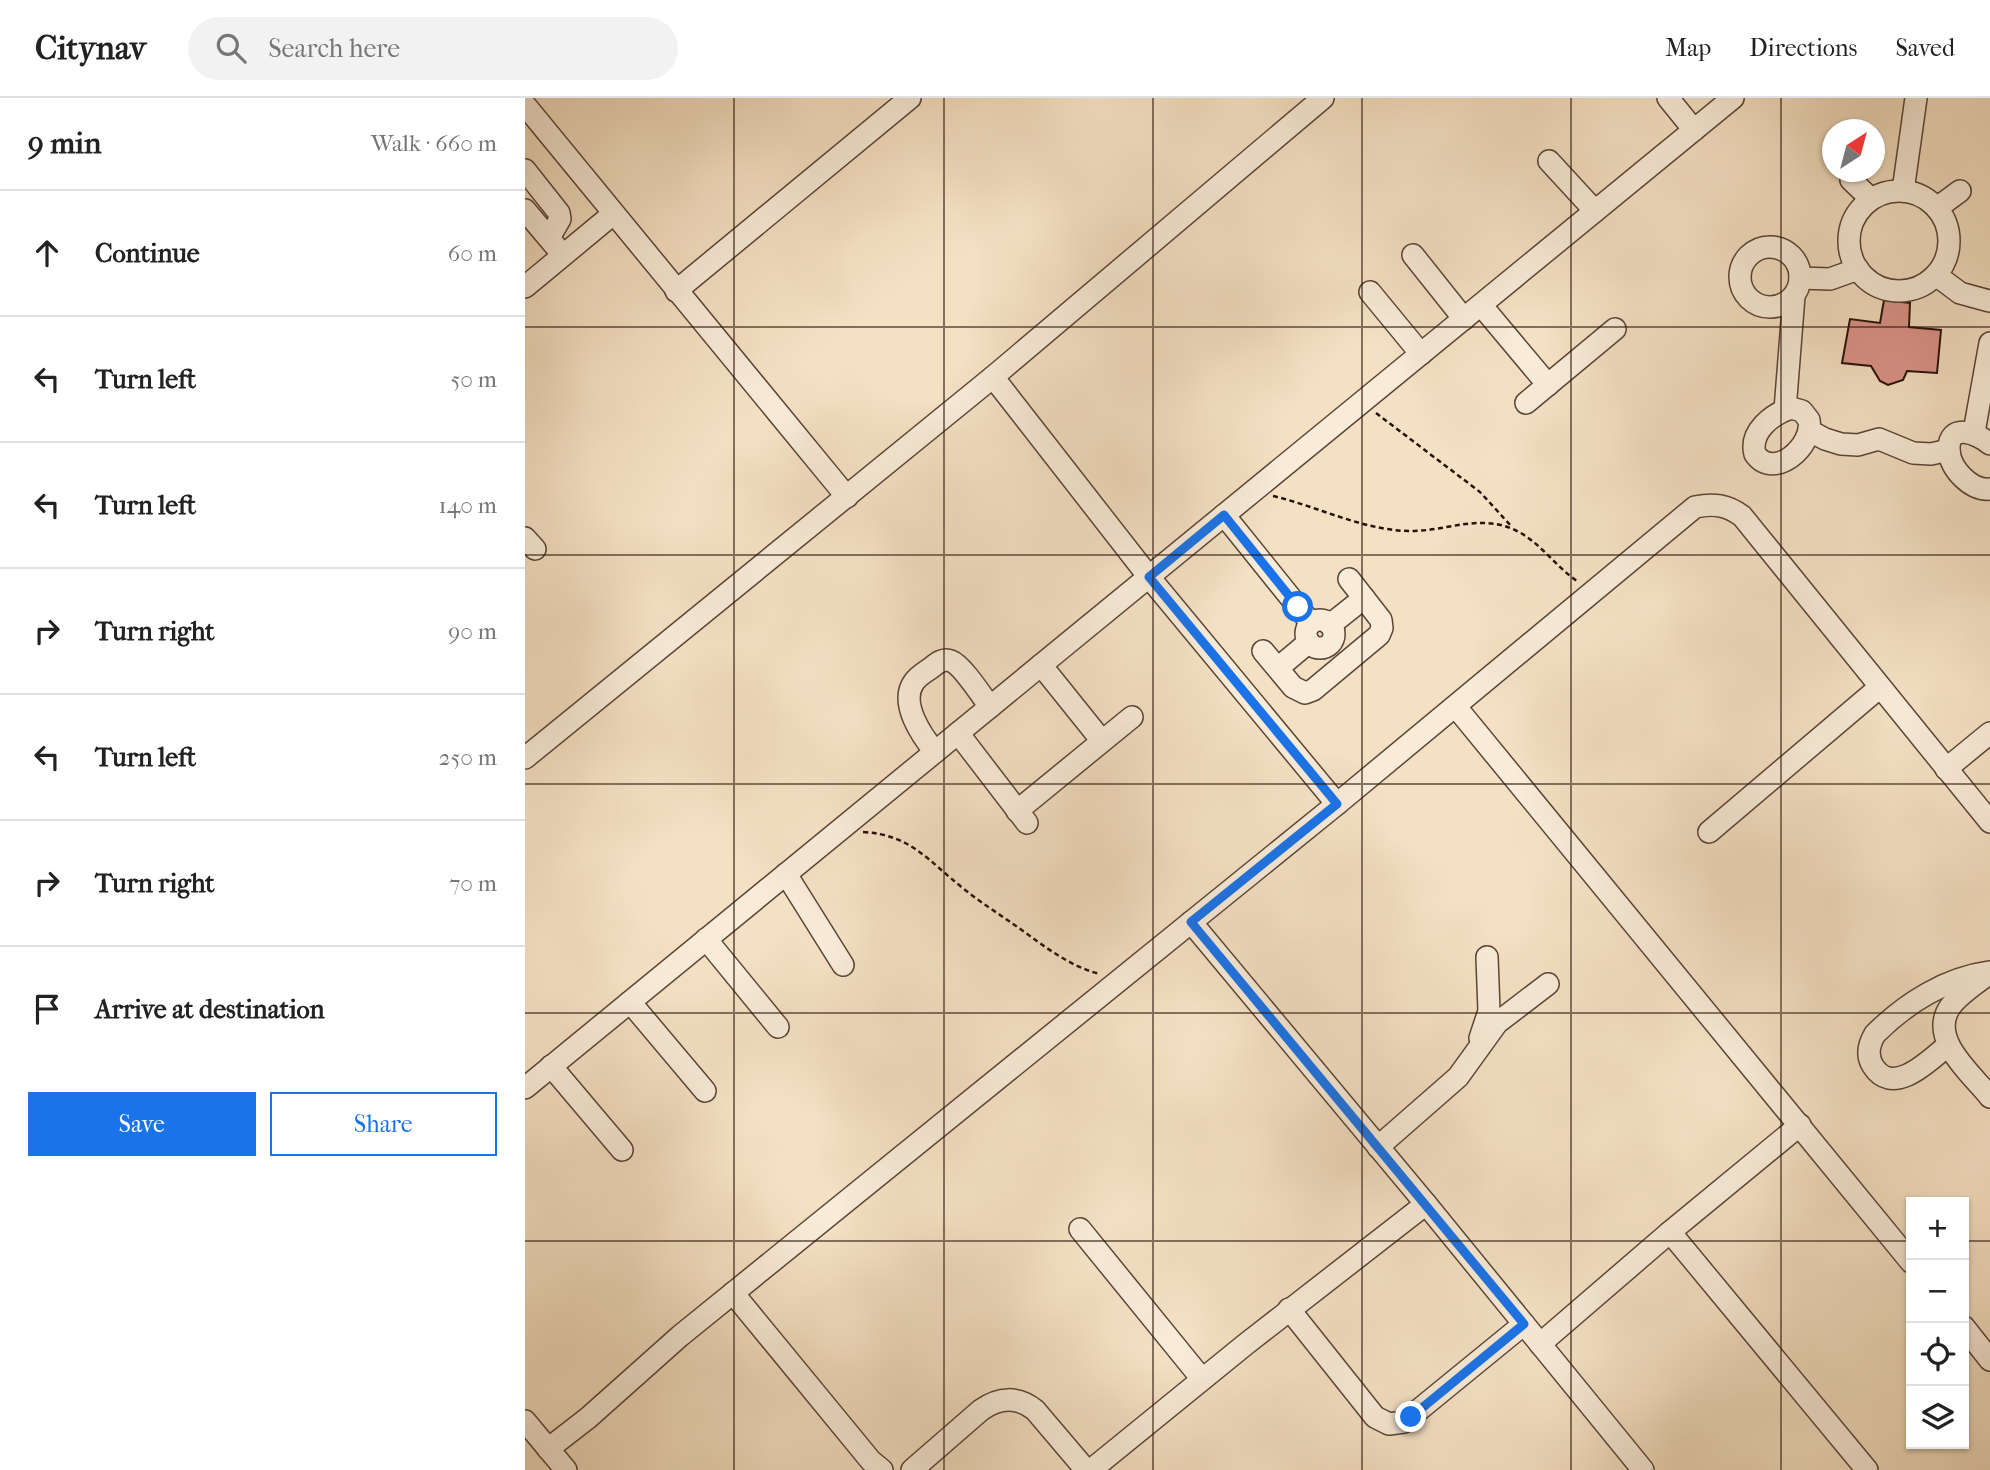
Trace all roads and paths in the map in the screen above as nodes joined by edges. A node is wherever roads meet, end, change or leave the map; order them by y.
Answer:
1 (910, 98) edge
2 (1323, 98) edge
3 (1668, 98) edge
4 (1734, 98) edge
5 (1916, 98) edge
6 (525, 105) edge
7 (533, 130) edge
8 (1694, 130) junction
9 (1549, 161) dead end
10 (525, 170) edge
11 (1853, 182) edge
12 (1903, 191) junction
13 (1960, 191) dead end
14 (1871, 199) junction
15 (1937, 208) junction
16 (525, 210) edge
17 (1595, 211) junction
18 (613, 214) junction
19 (549, 238) junction
20 (563, 255) junction
21 (1413, 255) dead end
22 (1858, 269) junction
23 (1936, 275) junction
24 (525, 288) edge
25 (676, 291) junction
26 (1370, 292) dead end
27 (1990, 300) edge
28 (1990, 308) edge
29 (1473, 312) junction
30 (1615, 329) dead end
31 (1990, 343) edge
32 (1421, 354) junction
33 (993, 377) junction
34 (1548, 385) junction
35 (1362, 402) junction
36 (1526, 403) dead end
37 (1785, 410) junction
38 (1810, 431) junction
39 (1982, 438) edge
40 (1949, 450) junction
41 (1990, 489) edge
42 (1253, 492) junction
43 (847, 496) junction
44 (1224, 515) junction
45 (1514, 530) junction
46 (1149, 577) junction
47 (1349, 579) dead end
48 (1593, 591) junction
49 (1364, 598) junction
50 (1320, 633) junction
51 (1263, 651) dead end
52 (1345, 663) junction
53 (1041, 665) junction
54 (1278, 668) junction
55 (1879, 687) junction
56 (990, 707) junction
57 (1456, 707) junction
58 (1132, 717) dead end
59 (958, 733) junction
60 (1990, 733) edge
61 (1102, 741) junction
62 (935, 752) junction
63 (525, 758) edge
64 (1946, 769) junction
65 (1337, 804) junction
66 (1990, 822) edge
67 (862, 832) dead end
68 (1709, 832) dead end
69 (786, 874) junction
70 (1191, 922) junction
71 (706, 939) junction
72 (1487, 957) dead end
73 (843, 965) dead end
74 (1990, 973) edge
75 (1122, 978) junction
76 (1548, 984) dead end
77 (630, 1002) junction
78 (778, 1027) dead end
79 (1948, 1045) junction
80 (1475, 1053) junction
81 (551, 1066) junction
82 (525, 1088) edge
83 (705, 1091) dead end
84 (1990, 1097) edge
85 (1800, 1125) junction
86 (1378, 1147) junction
87 (622, 1150) dead end
88 (1426, 1204) junction
89 (1080, 1229) dead end
90 (1670, 1232) junction
91 (1909, 1260) edge
92 (733, 1293) junction
93 (1289, 1309) junction
94 (1524, 1324) junction
95 (1969, 1333) edge
96 (1540, 1344) junction
97 (1990, 1360) edge
98 (1202, 1379) junction
99 (525, 1420) edge
100 (548, 1448) junction
101 (566, 1470) edge
102 (882, 1470) edge
103 (912, 1470) edge
104 (1088, 1470) edge
105 (1643, 1470) edge
106 (1867, 1470) edge

1 - 25 street
2 - 33 street
3 - 8 street
4 - 8 street
5 - 12 street
6 - 7 street
7 - 18 street
8 - 17 street
9 - 17 street
10 - 19 street
11 - 14 street
12 - 14 street
12 - 15 street
13 - 15 street
14 - 22 street
15 - 23 street
16 - 19 street
17 - 29 street
18 - 20 street
18 - 25 street
19 - 20 street
20 - 24 street
21 - 29 street
22 - 23 street
22 - 37 street
23 - 27 street
25 - 43 street
26 - 32 street
27 - 28 street
29 - 32 street
29 - 34 street
30 - 34 street
31 - 39 street
32 - 35 street
33 - 43 street
33 - 46 street
34 - 36 street
35 - 42 street
35 - 45 path
37 - 38 street
37 - 38 street
38 - 40 street
39 - 40 street
40 - 41 street
42 - 44 street
42 - 45 path
43 - 63 street
44 - 46 street
44 - 50 street
45 - 48 path
46 - 53 street
46 - 65 street
47 - 49 street
48 - 55 street
48 - 57 street
49 - 50 street
49 - 52 street
50 - 52 street
50 - 54 street
51 - 54 street
52 - 54 street
53 - 56 street
53 - 61 street
55 - 64 street
55 - 68 street
56 - 59 street
56 - 62 street
57 - 65 street
57 - 85 street
58 - 61 street
59 - 61 street
59 - 62 street
60 - 64 street
62 - 69 street
64 - 66 street
65 - 70 street
67 - 75 path
69 - 71 street
69 - 73 street
70 - 75 street
70 - 86 street
71 - 77 street
71 - 78 street
72 - 80 street
74 - 79 street
74 - 79 street
75 - 92 street
76 - 80 street
77 - 81 street
77 - 83 street
79 - 84 street
80 - 86 street
81 - 82 street
81 - 87 street
85 - 90 street
85 - 91 street
86 - 88 street
88 - 93 street
88 - 94 street
89 - 98 street
90 - 96 street
90 - 106 street
92 - 100 street
92 - 102 street
93 - 94 street
93 - 98 street
94 - 96 street
95 - 97 street
96 - 105 street
98 - 104 street
99 - 100 street
100 - 101 street
103 - 104 street

